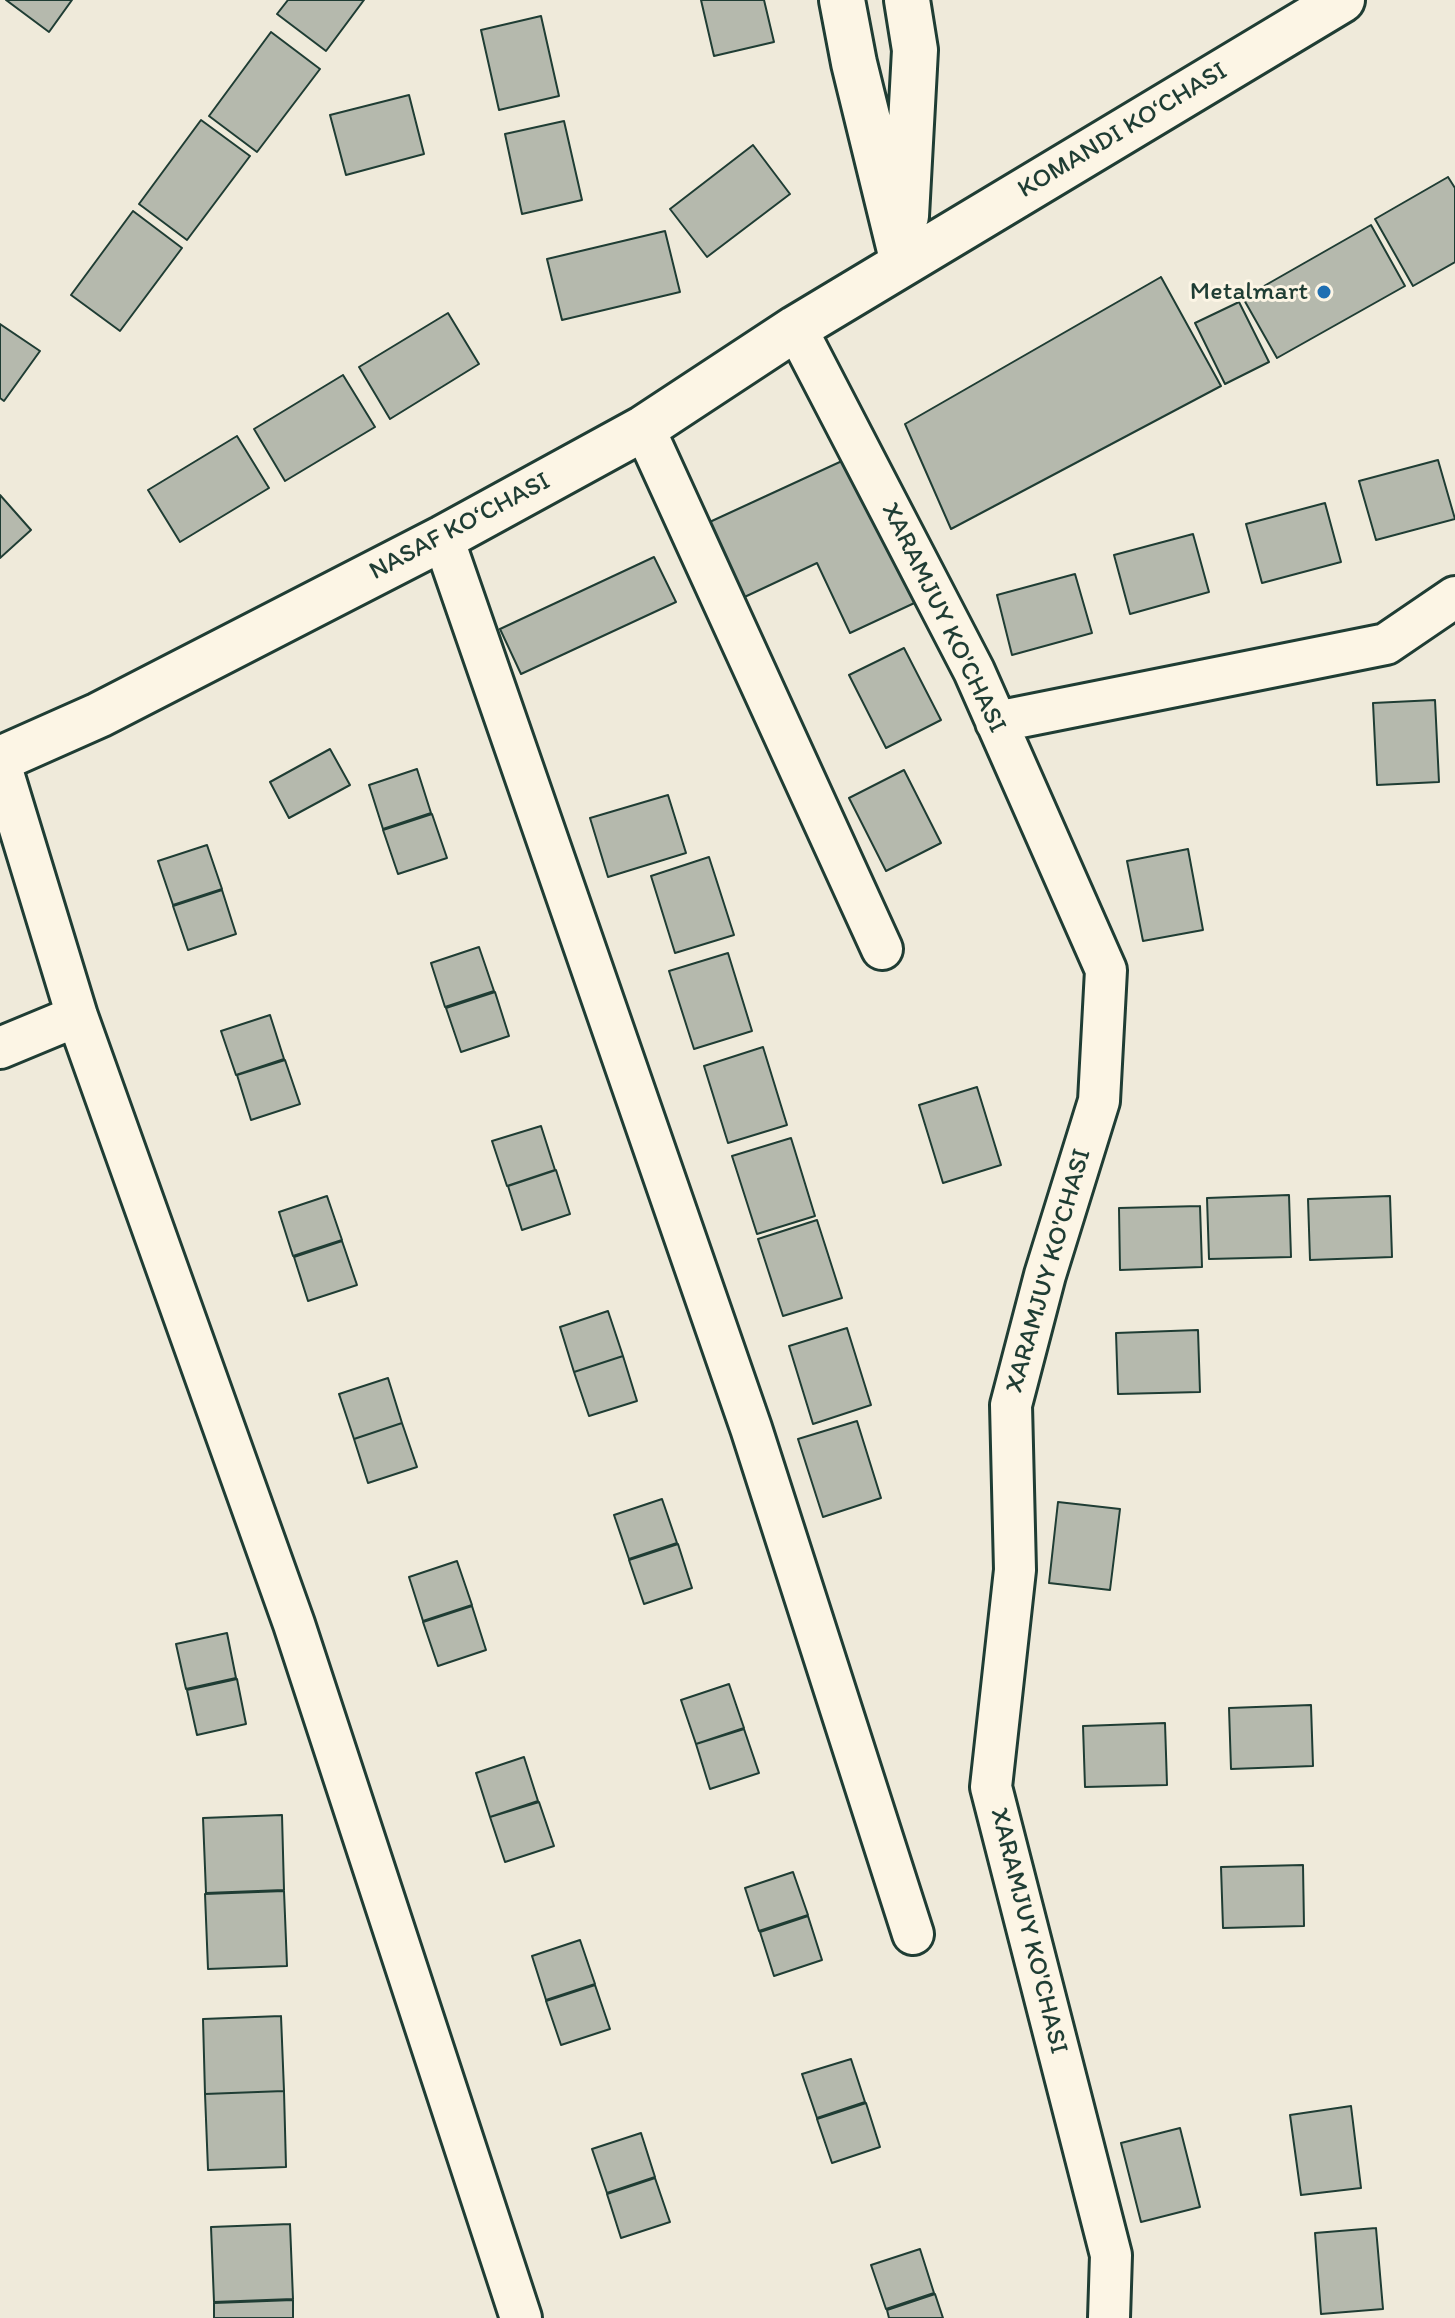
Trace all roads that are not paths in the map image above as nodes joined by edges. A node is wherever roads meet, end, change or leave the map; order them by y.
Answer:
1 (842, 0) edge
2 (907, 0) edge
3 (1342, 0) edge
4 (915, 50) junction
5 (854, 63) junction
6 (903, 263) junction
7 (796, 328) junction
8 (644, 428) junction
9 (443, 538) junction
10 (1455, 597) edge
11 (996, 722) junction
12 (0, 761) edge
13 (882, 949) dead end
14 (77, 1016) junction
15 (0, 1048) edge
16 (913, 1934) dead end
17 (521, 2318) edge
18 (1109, 2318) edge

1 - 5 main road
2 - 4 main road
3 - 6 main road, KOMANDI KO‘CHASI
4 - 5 main road
4 - 6 main road
5 - 6 main road
6 - 7 main road, NASAF KO‘CHASI
7 - 8 main road, NASAF KO‘CHASI
7 - 11 street, XARAMJUY KO'CHASI
8 - 9 main road, NASAF KO‘CHASI
8 - 13 street
9 - 12 main road, NASAF KO‘CHASI
9 - 16 street
10 - 11 street
11 - 18 street, XARAMJUY KO'CHASI
12 - 14 street
14 - 15 street
14 - 17 street

